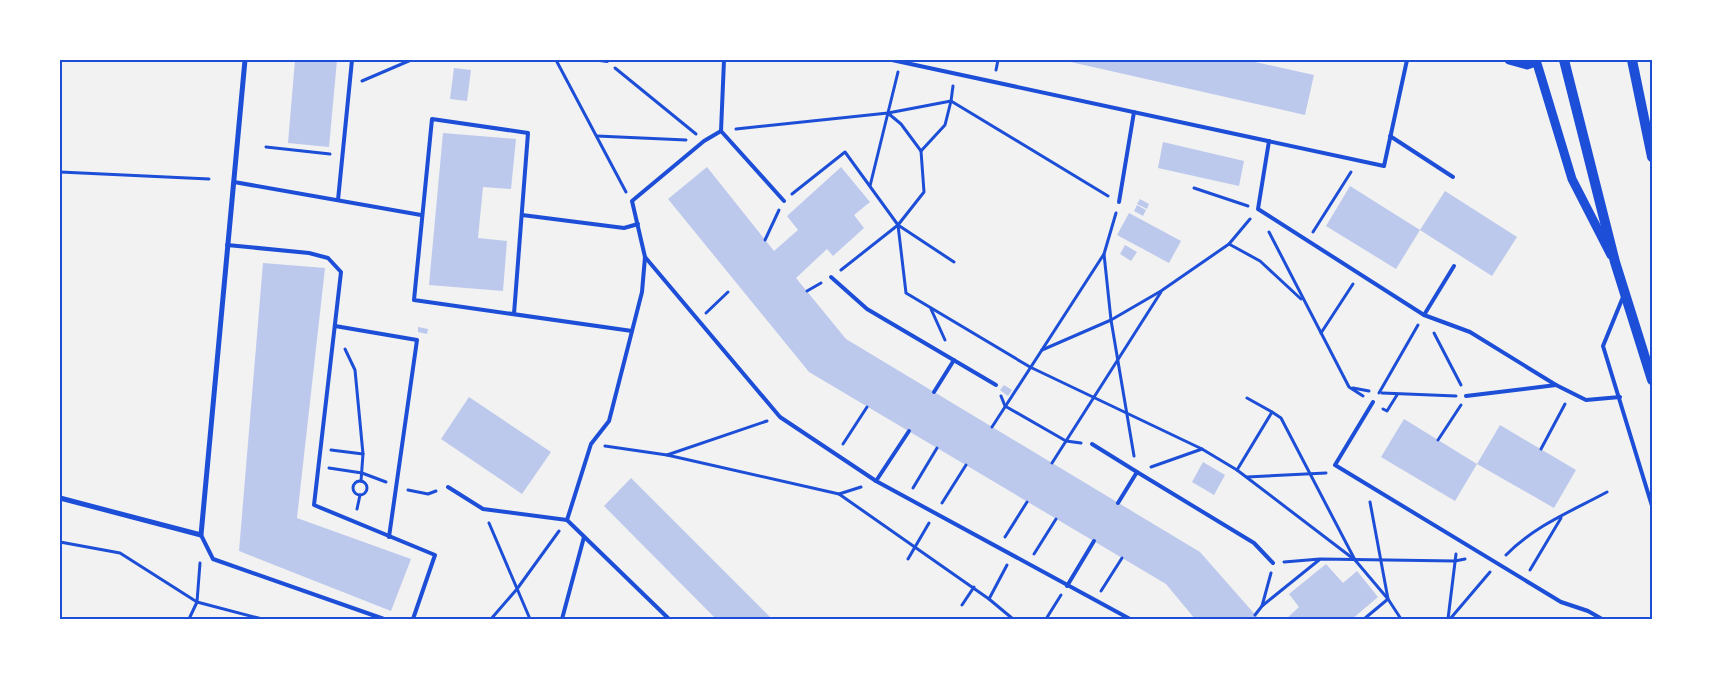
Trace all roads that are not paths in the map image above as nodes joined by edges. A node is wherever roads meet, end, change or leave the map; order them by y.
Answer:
1 (245, 60) edge
2 (352, 60) edge
3 (600, 60) edge
4 (724, 60) edge
5 (892, 60) edge
6 (1407, 60) edge
7 (1509, 60) edge
8 (1564, 60) edge
9 (1632, 60) edge
10 (1536, 61) edge
11 (607, 62) road end
12 (1134, 112) junction
13 (721, 131) junction
14 (1390, 136) junction
15 (1269, 141) junction
16 (1652, 156) edge
17 (1453, 177) dead end
18 (234, 182) junction
19 (338, 200) junction
20 (784, 201) road end
21 (1119, 202) road end
22 (522, 214) junction
23 (421, 215) junction
24 (638, 224) junction
25 (228, 245) junction
26 (645, 257) junction
27 (1614, 262) junction
28 (1454, 266) dead end
29 (831, 277) road end
30 (1624, 295) junction
31 (514, 314) junction
32 (1424, 315) junction
33 (335, 326) junction
34 (632, 331) junction
35 (954, 360) junction
36 (1652, 380) edge
37 (996, 385) road end
38 (1556, 385) junction
39 (934, 392) dead end
40 (1466, 396) road end
41 (1620, 397) junction
42 (1373, 402) road end
43 (909, 431) dead end
44 (1092, 444) road end
45 (1137, 472) junction
46 (876, 481) junction
47 (448, 488) dead end
48 (60, 498) edge
49 (1118, 503) dead end
50 (1652, 506) edge
51 (567, 520) junction
52 (202, 535) junction
53 (390, 537) junction
54 (584, 537) junction
55 (1094, 541) dead end
56 (1273, 564) road end
57 (1067, 586) junction
58 (384, 619) edge
59 (413, 619) edge
60 (562, 619) edge
61 (669, 619) edge
62 (1130, 619) edge
63 (1602, 619) edge

1 - 18 street
2 - 19 lane
3 - 11 lane
4 - 13 lane
5 - 12 lane
6 - 14 lane
7 - 10 street
8 - 27 main road
9 - 16 main road
10 - 27 street
12 - 15 lane
12 - 21 lane
13 - 20 lane
13 - 24 lane
14 - 15 lane
14 - 17 lane
15 - 32 lane
18 - 19 lane
18 - 25 street
19 - 23 lane
22 - 23 lane
22 - 24 lane
22 - 31 lane
23 - 31 lane
24 - 26 lane
25 - 33 lane
25 - 52 street
26 - 34 lane
26 - 46 lane
27 - 30 main road
28 - 32 lane
29 - 35 lane
30 - 36 main road
30 - 41 lane
31 - 34 lane
32 - 38 lane
33 - 53 lane
33 - 53 lane
34 - 51 lane
35 - 37 lane
35 - 39 lane
38 - 40 lane
38 - 41 lane
41 - 50 lane
42 - 63 lane
43 - 46 lane
44 - 45 lane
45 - 49 lane
45 - 56 lane
46 - 57 lane
47 - 51 lane
48 - 52 street
51 - 54 lane
52 - 58 lane
53 - 59 lane
54 - 60 lane
54 - 61 lane
55 - 57 lane
57 - 62 lane

